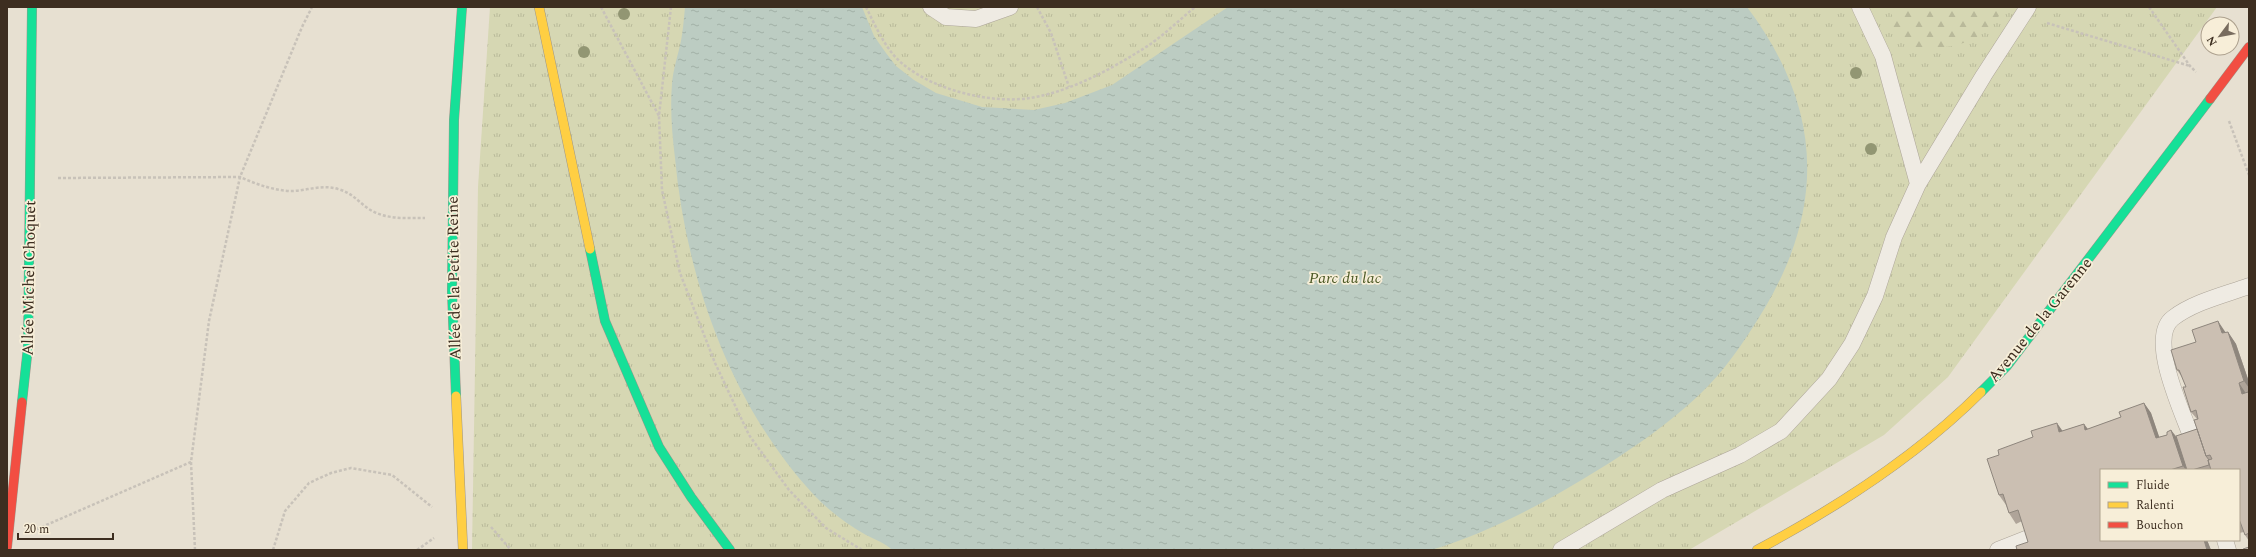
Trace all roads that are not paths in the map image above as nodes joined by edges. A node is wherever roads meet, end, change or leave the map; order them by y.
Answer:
1 (32, 7) edge
2 (462, 7) edge
3 (539, 7) edge
4 (931, 7) edge
5 (1010, 7) edge
6 (1860, 7) edge
7 (2026, 11) edge
8 (2249, 47) edge
9 (1918, 184) junction
10 (2249, 286) edge
11 (2191, 436) edge
12 (2031, 537) edge
13 (8, 545) edge
14 (463, 550) edge
15 (730, 550) edge
16 (1561, 550) edge
17 (1757, 550) edge
18 (1998, 550) edge

1 - 13 street, Allée Michel Choquet
2 - 14 street, Allée de la Petite Reine
3 - 15 street
4 - 5 lane
6 - 9 lane
7 - 9 lane
8 - 17 street, Avenue de la Garenne
9 - 16 lane
10 - 11 lane
12 - 18 lane

